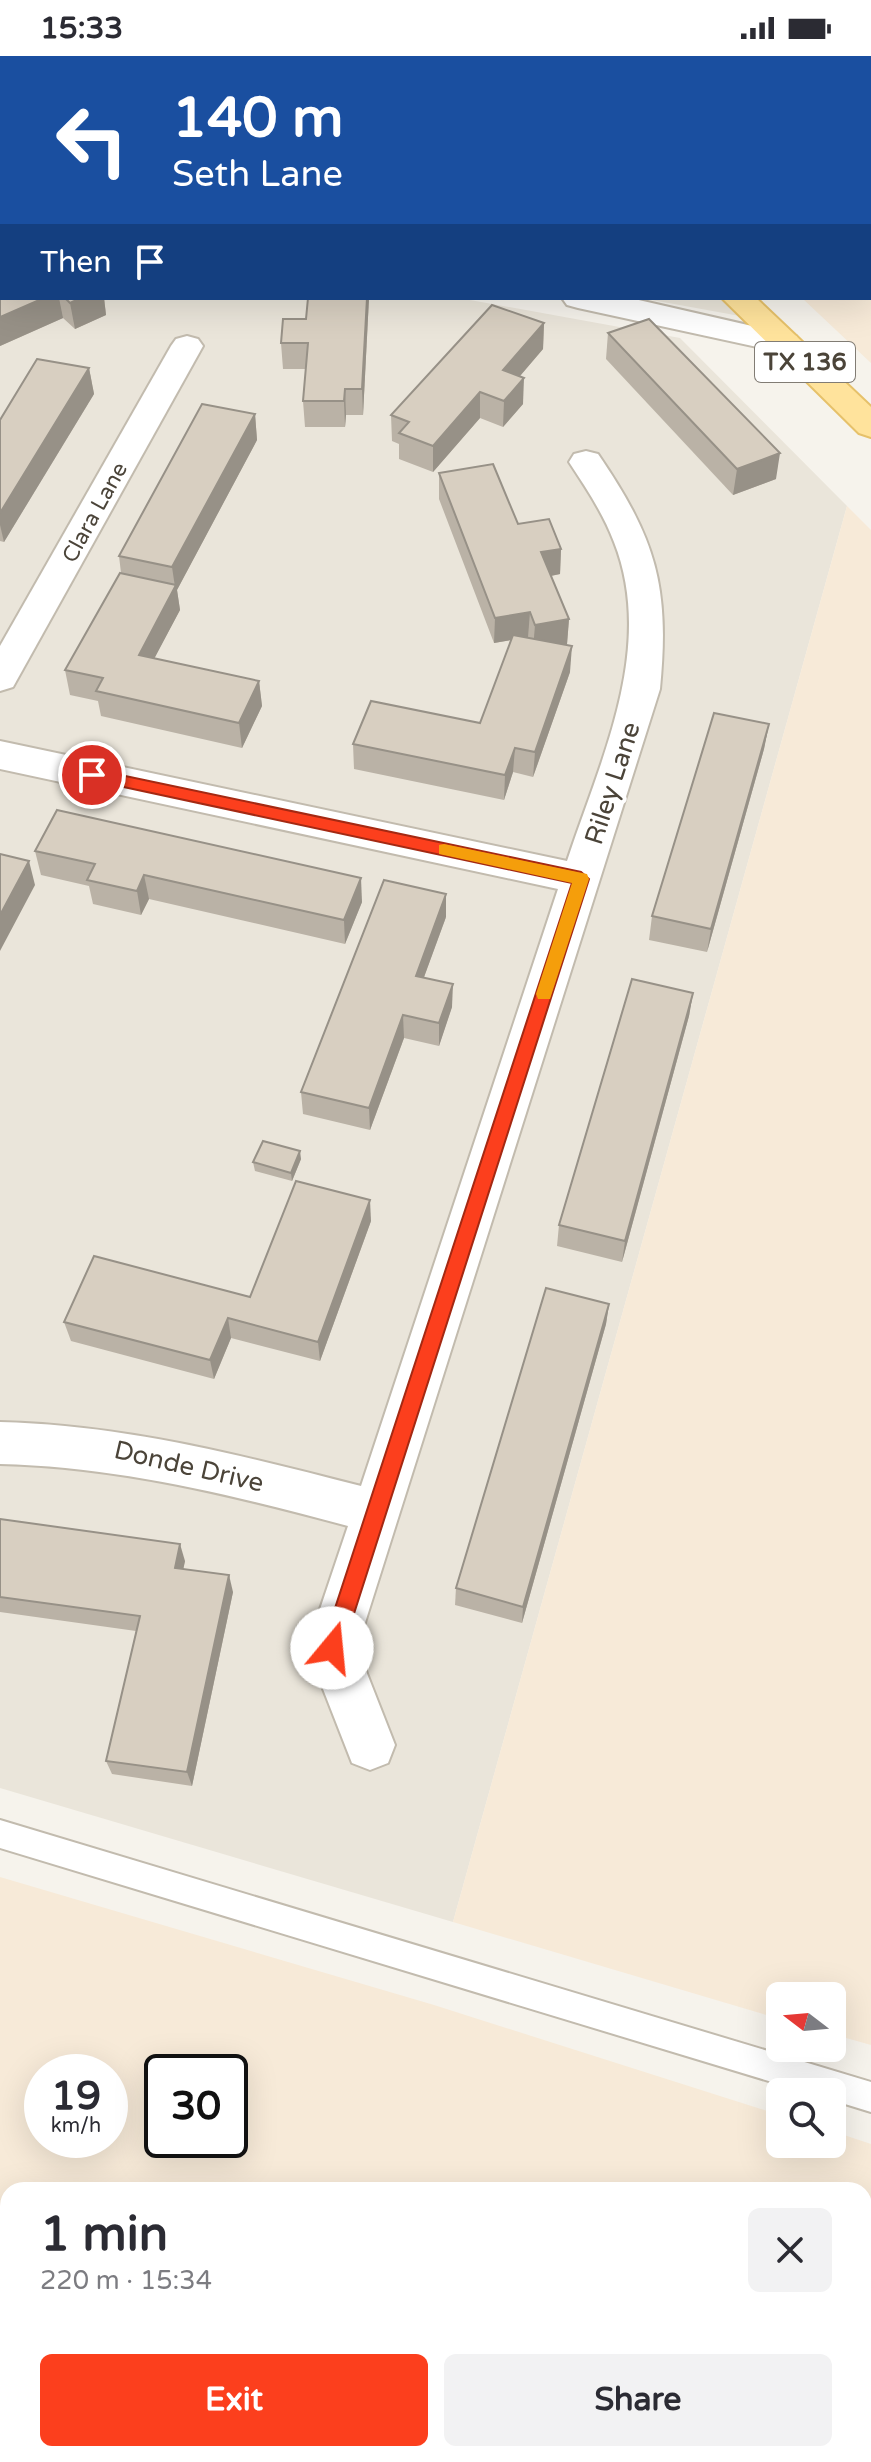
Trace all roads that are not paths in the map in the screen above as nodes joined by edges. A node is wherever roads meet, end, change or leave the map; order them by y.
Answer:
1 (589, 300) edge
2 (740, 300) edge
3 (785, 343) junction
4 (187, 346) dead end
5 (871, 426) edge
6 (586, 462) dead end
7 (0, 678) edge
8 (0, 755) edge
9 (581, 879) junction
10 (0, 1443) edge
11 (375, 1511) junction
12 (370, 1745) dead end
13 (0, 1834) edge
14 (871, 2097) edge

1 - 3 street
2 - 3 main road, TX 136
3 - 5 main road, TX 136
4 - 7 street, Clara Lane
6 - 9 street, Riley Lane
8 - 9 street
9 - 11 street, Riley Lane
10 - 11 street, Donde Drive
11 - 12 street, Riley Lane
13 - 14 lane

